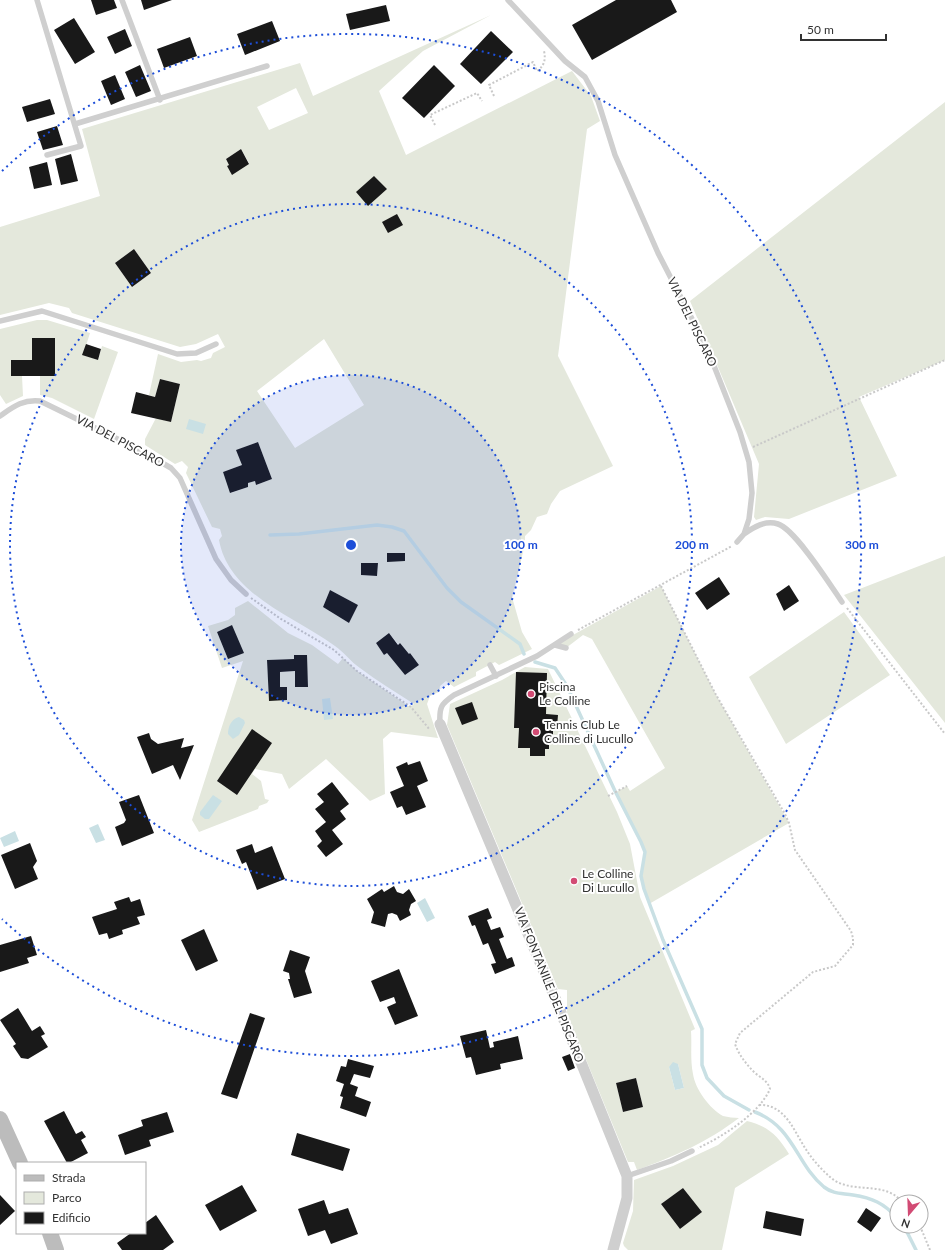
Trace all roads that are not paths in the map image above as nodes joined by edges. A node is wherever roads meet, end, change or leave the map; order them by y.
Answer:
1 (37, 0) edge
2 (122, 0) edge
3 (508, 0) edge
4 (267, 66) dead end
5 (160, 100) junction
6 (75, 124) junction
7 (47, 155) dead end
8 (0, 321) edge
9 (216, 344) dead end
10 (0, 416) edge
11 (744, 534) junction
12 (737, 542) road end
13 (246, 594) road end
14 (842, 602) road end
15 (571, 634) road end
16 (555, 645) junction
17 (566, 648) dead end
18 (490, 664) dead end
19 (496, 676) junction
20 (442, 729) joint
21 (0, 1119) edge
22 (692, 1151) road end
23 (20, 1162) edge
24 (627, 1176) junction
25 (50, 1234) edge
26 (56, 1250) edge
27 (612, 1250) edge

1 - 6 lane
2 - 5 lane
3 - 11 lane, VIA DEL PISCARO
4 - 5 lane
5 - 6 lane
6 - 7 lane
8 - 9 lane
10 - 13 lane, VIA DEL PISCARO
11 - 12 lane, VIA DEL PISCARO
11 - 14 lane
15 - 16 lane
16 - 17 lane
16 - 19 lane
18 - 19 lane
19 - 20 lane
20 - 24 street, VIA FONTANILE DEL PISCARO
21 - 23 main road
22 - 24 lane
24 - 27 street, VIA FONTANILE DEL PISCARO
25 - 26 main road

